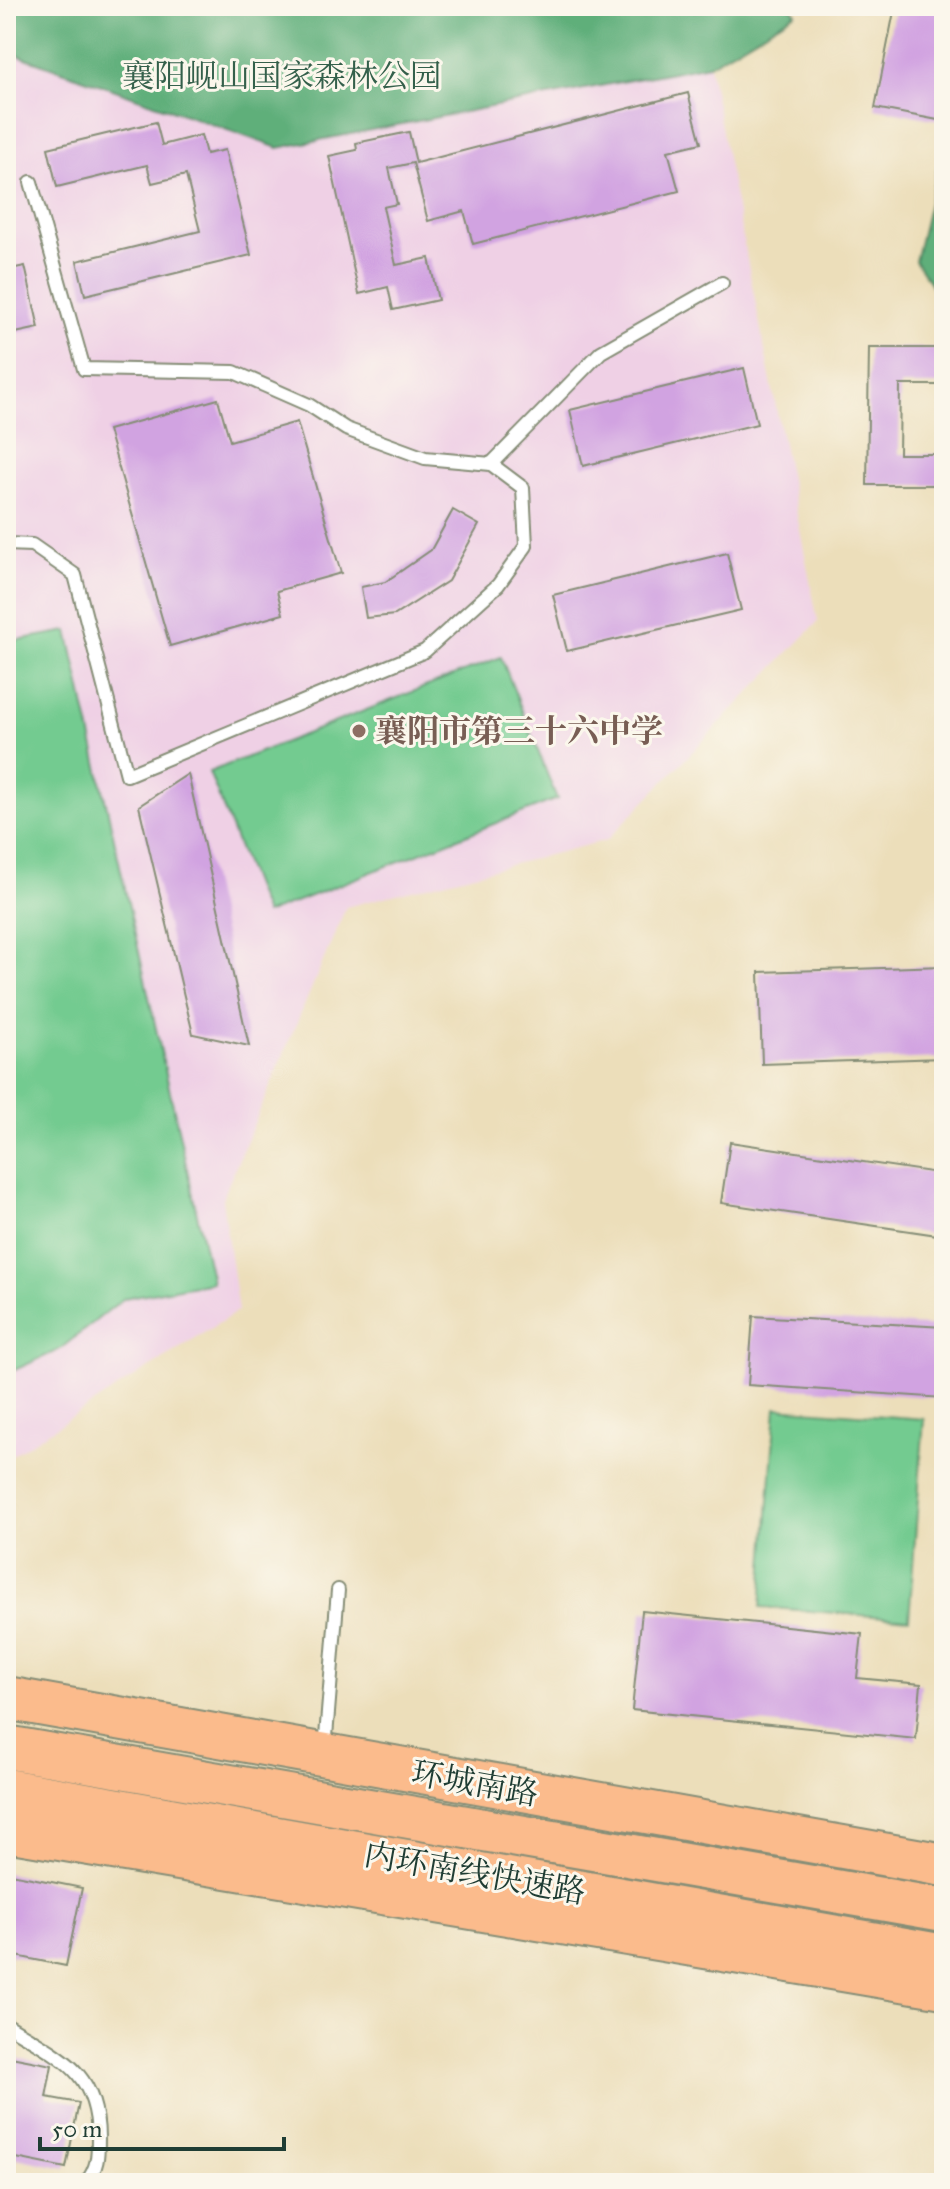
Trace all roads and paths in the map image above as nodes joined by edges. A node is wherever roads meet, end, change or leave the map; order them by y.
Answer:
1 (31, 182) dead end
2 (722, 283) dead end
3 (491, 464) junction
4 (6, 544) edge
5 (338, 1590) dead end
6 (6, 1698) edge
7 (6, 1747) edge
8 (324, 1756) junction
9 (6, 1790) edge
10 (6, 1830) edge
11 (944, 1865) edge
12 (944, 1910) edge
13 (944, 1956) edge
14 (944, 1987) edge
15 (6, 2024) edge
16 (86, 2183) edge

1 - 3 lane
2 - 3 lane
3 - 4 lane
5 - 8 lane
6 - 8 highway, 环城南路
7 - 12 highway, 内环南线快速路
8 - 11 highway, 环城南路
9 - 13 highway, 内环南线快速路
10 - 14 highway
15 - 16 lane

